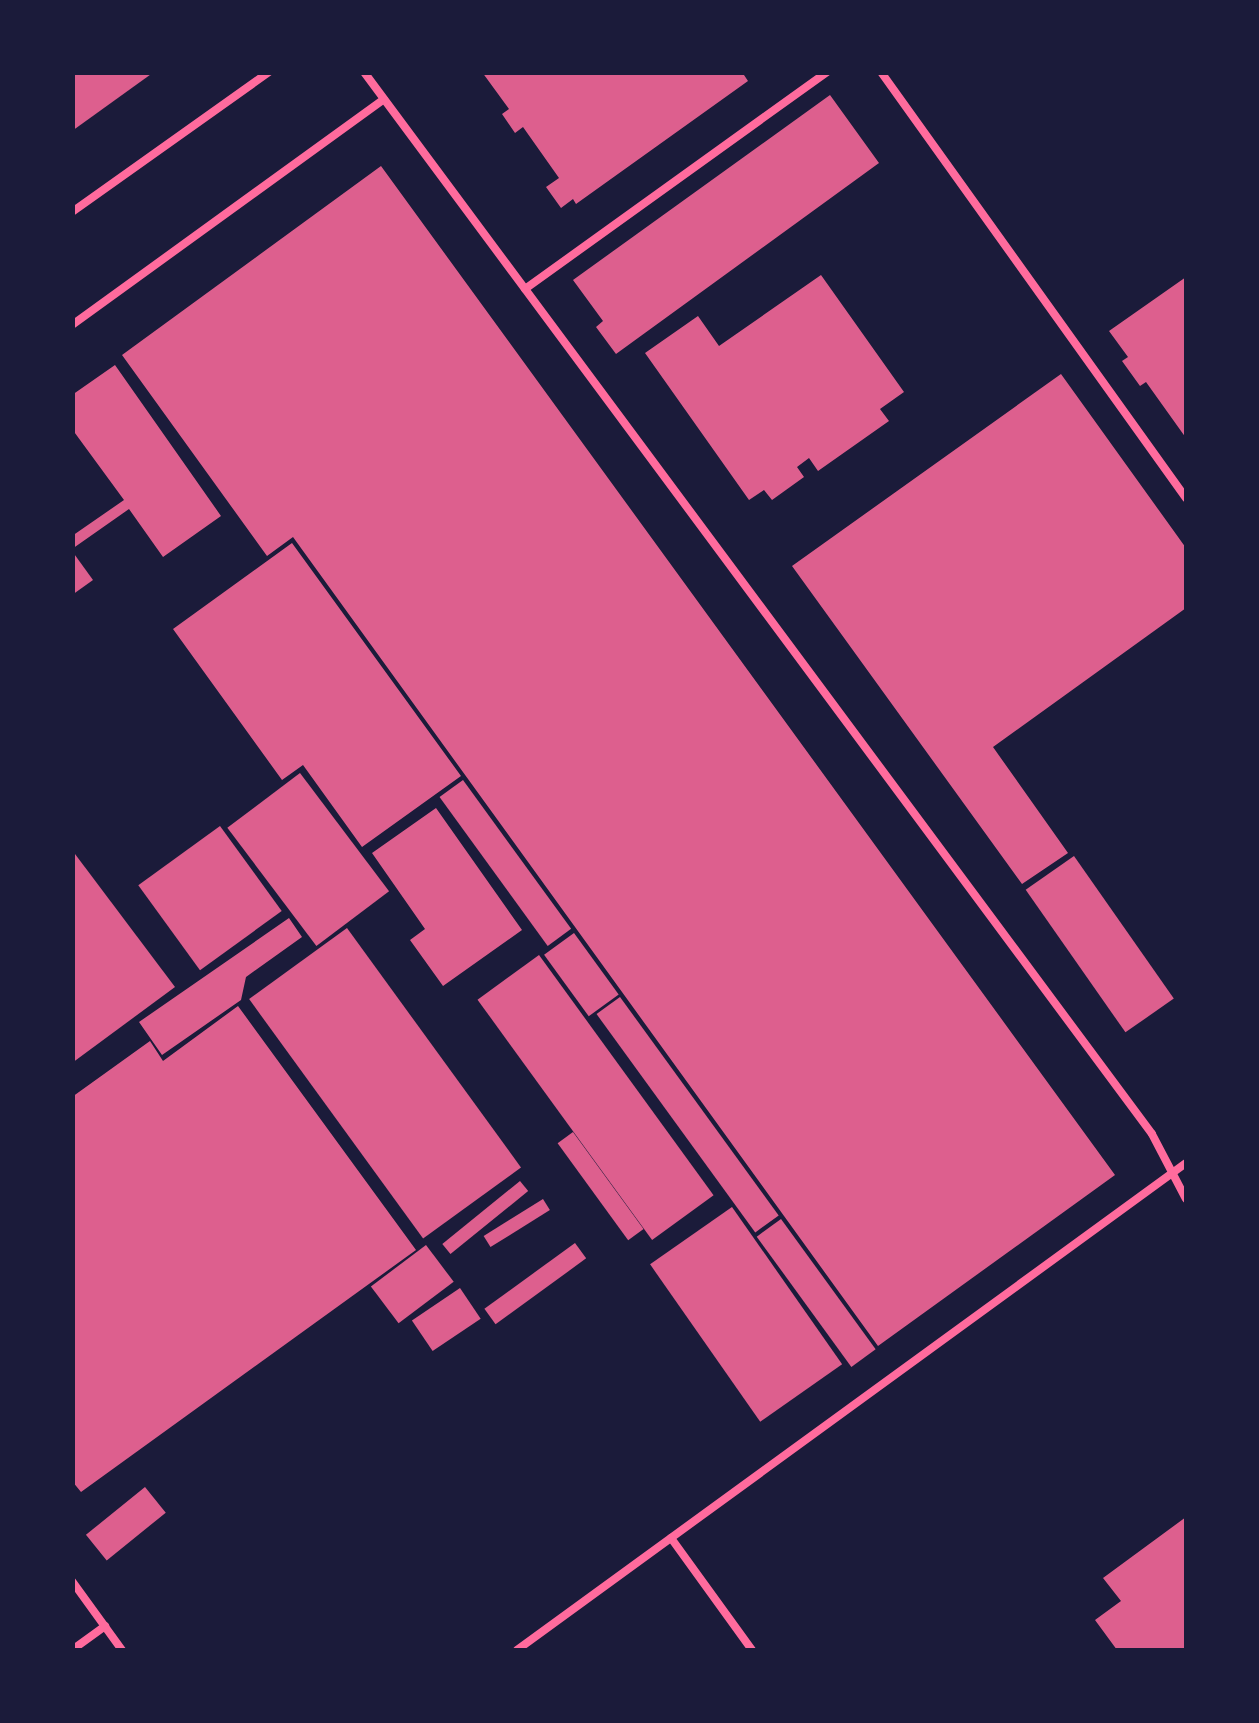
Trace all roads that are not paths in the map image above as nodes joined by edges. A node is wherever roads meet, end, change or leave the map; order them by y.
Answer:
1 (269, 72) edge
2 (364, 72) edge
3 (827, 72) edge
4 (881, 72) edge
5 (384, 99) junction
6 (72, 212) edge
7 (525, 289) junction
8 (72, 325) edge
9 (1186, 498) edge
10 (1186, 1163) edge
11 (1174, 1172) junction
12 (1186, 1199) edge
13 (671, 1538) junction
14 (72, 1581) edge
15 (104, 1626) junction
16 (72, 1650) edge
17 (122, 1650) edge
18 (517, 1650) edge
19 (752, 1650) edge

1 - 6 lane
2 - 5 lane
3 - 7 lane
4 - 9 lane
5 - 7 lane
5 - 8 lane
7 - 11 lane
10 - 11 lane
11 - 12 lane
11 - 13 lane
13 - 18 lane
13 - 19 lane
14 - 15 lane
15 - 16 lane
15 - 17 lane

